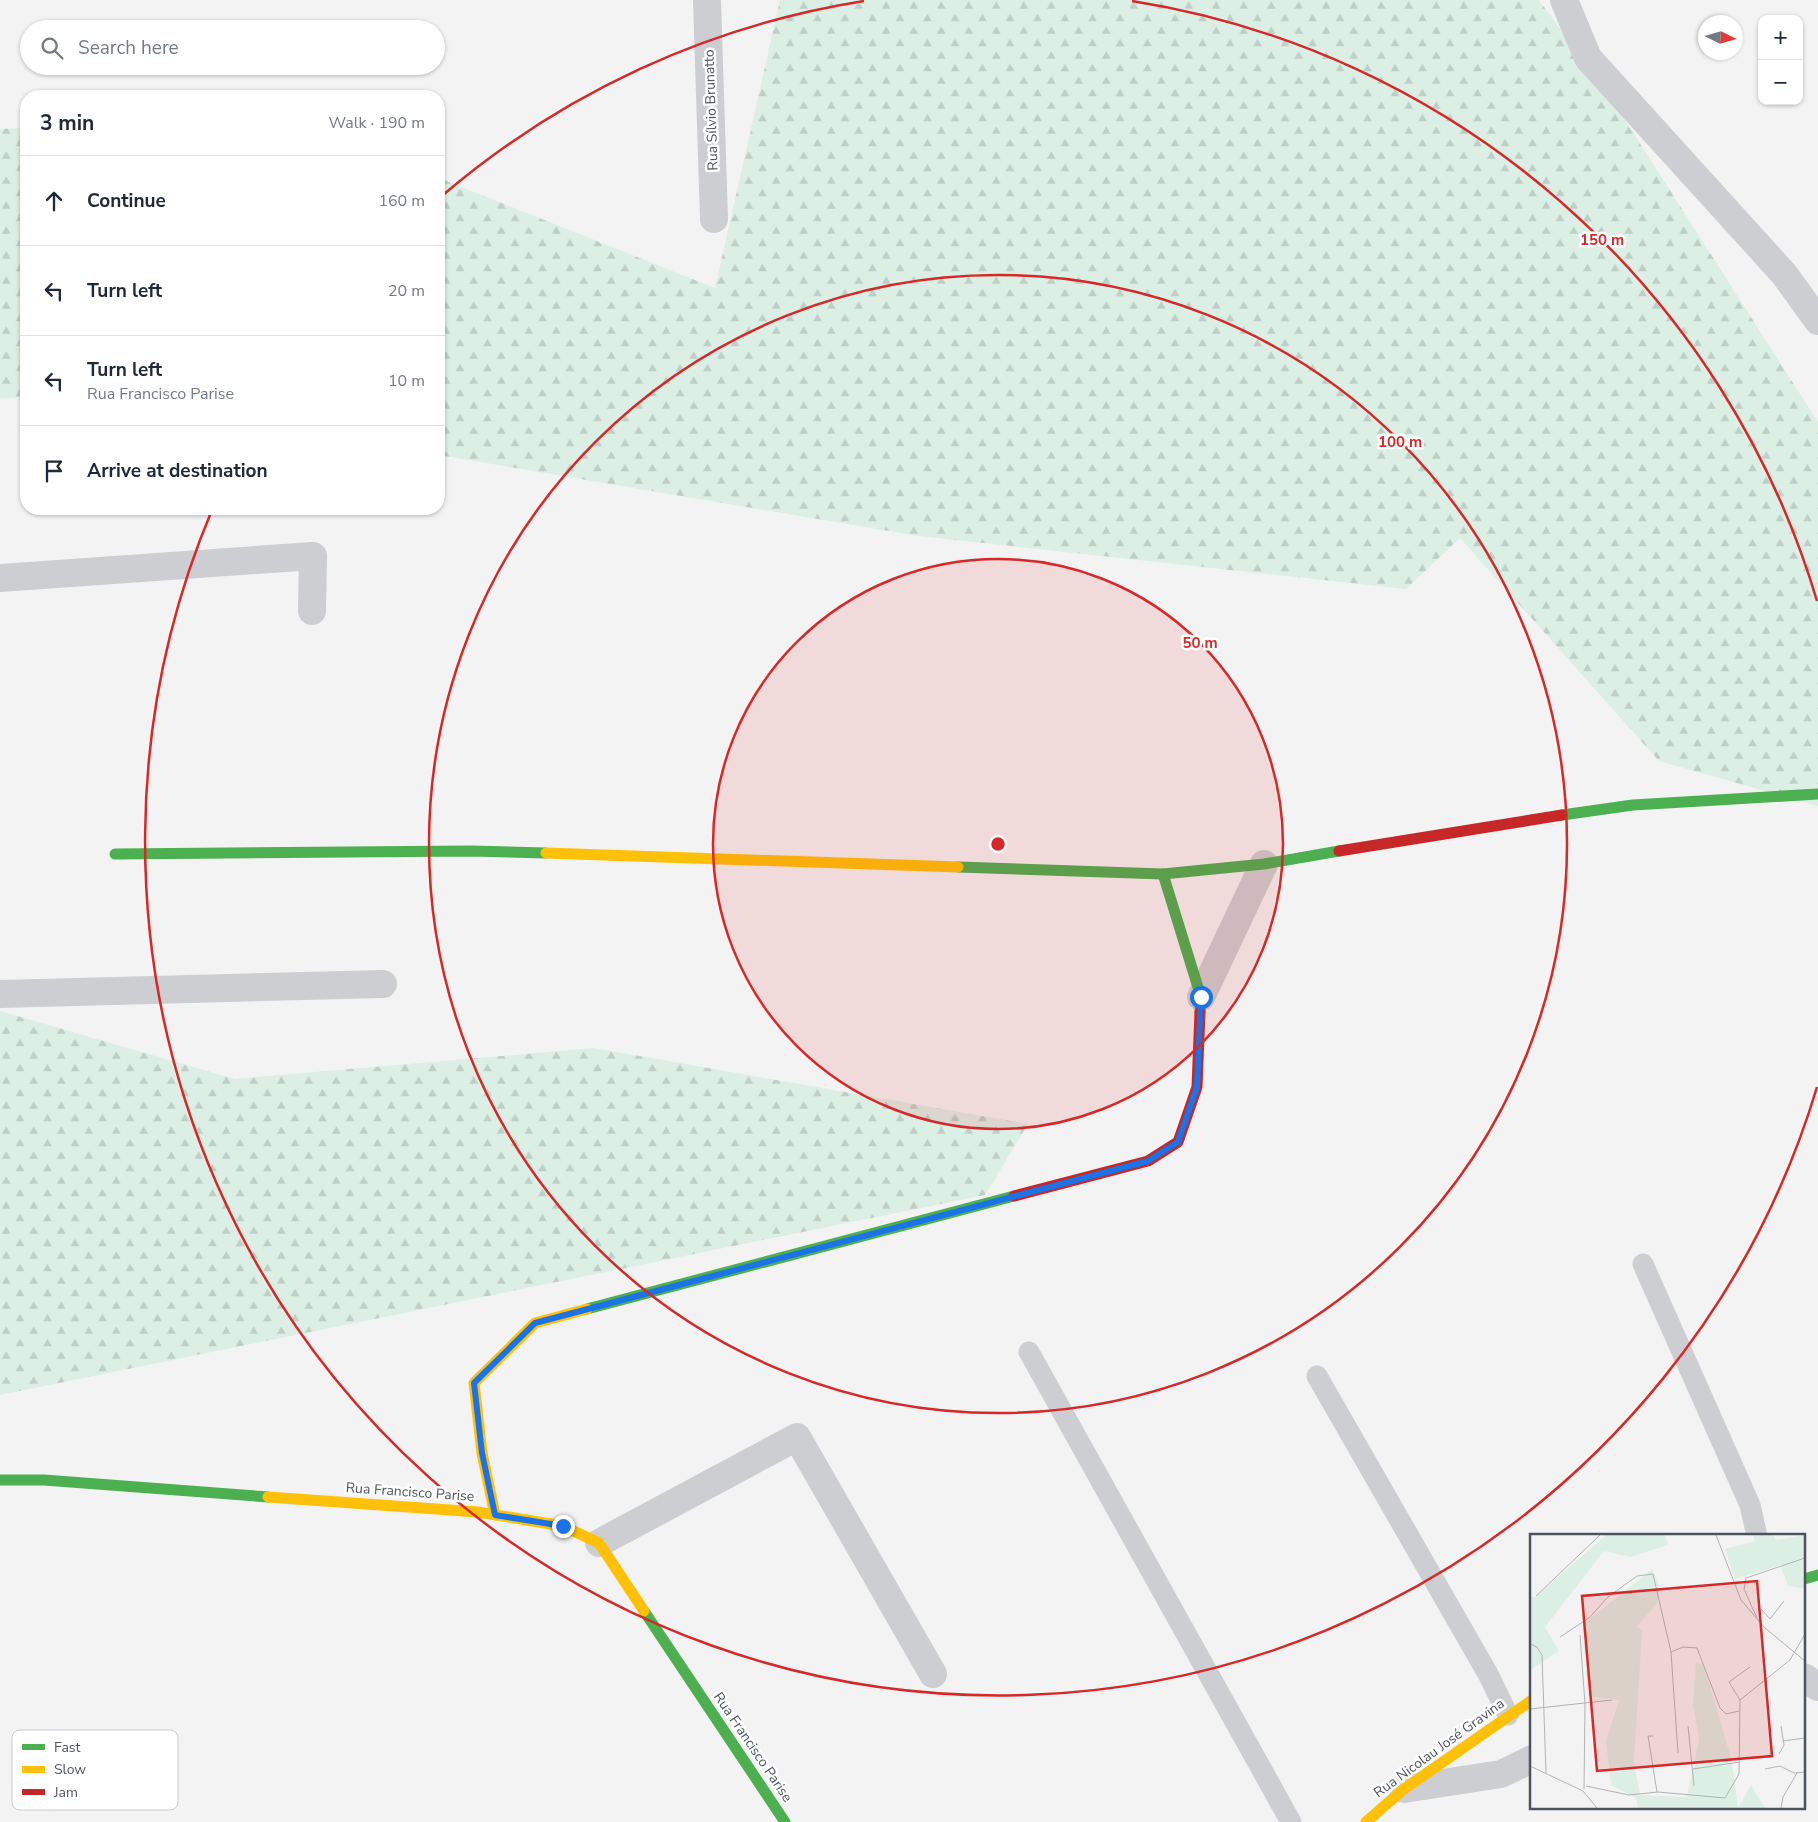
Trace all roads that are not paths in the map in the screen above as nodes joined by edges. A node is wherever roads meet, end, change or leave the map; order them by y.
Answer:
1 (707, 0) edge
2 (1564, 0) edge
3 (714, 219) dead end
4 (1818, 321) edge
5 (0, 578) edge
6 (312, 611) dead end
7 (1818, 794) edge
8 (115, 854) dead end
9 (1264, 864) junction
10 (1163, 874) junction
11 (384, 984) dead end
12 (0, 994) edge
13 (1201, 997) junction
14 (1643, 1264) dead end
15 (1028, 1352) dead end
16 (1317, 1376) dead end
17 (0, 1480) edge
18 (495, 1515) junction
19 (1757, 1534) edge
20 (598, 1543) junction
21 (933, 1674) dead end
22 (1806, 1678) edge
23 (1818, 1687) edge
24 (1530, 1701) edge
25 (1508, 1715) junction
26 (1530, 1759) edge
27 (1404, 1789) junction
28 (785, 1822) edge
29 (1291, 1822) edge
30 (1366, 1822) edge

1 - 3 street, Rua Sílvio Brunatto
2 - 4 street
5 - 6 street
7 - 9 street
8 - 10 street
9 - 10 street
9 - 13 street
10 - 13 street
11 - 12 street
13 - 18 street
14 - 19 lane
15 - 29 lane
16 - 25 lane
17 - 18 street, Rua Francisco Parise
18 - 20 street, Rua Francisco Parise
20 - 21 street
20 - 28 street, Rua Francisco Parise
22 - 23 street
24 - 25 street, Rua Nicolau José Gravina
25 - 27 street, Rua Nicolau José Gravina
26 - 27 street
27 - 30 street, Rua Nicolau José Gravina

